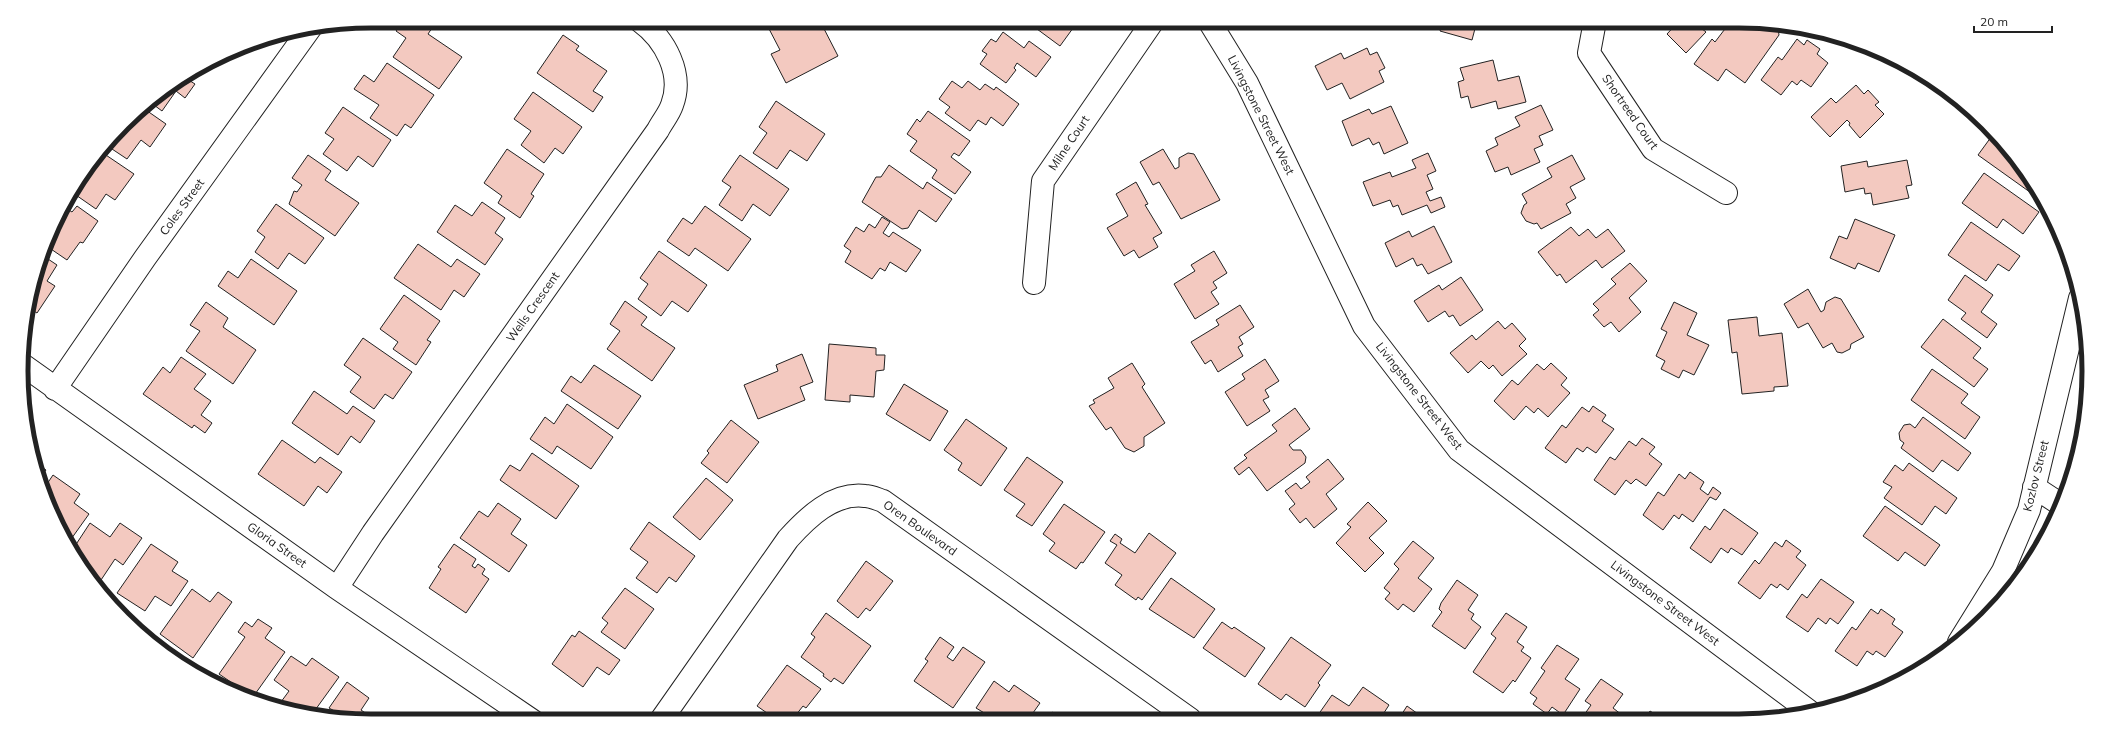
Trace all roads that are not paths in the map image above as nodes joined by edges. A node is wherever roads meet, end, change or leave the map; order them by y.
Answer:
1 (649, 28) edge
2 (1148, 28) edge
3 (1213, 28) edge
4 (1594, 28) edge
5 (305, 35) edge
6 (1726, 193) dead end
7 (1034, 283) dead end
8 (2077, 312) edge
9 (28, 369) edge
10 (55, 389) junction
11 (2034, 486) junction
12 (2056, 501) edge
13 (337, 588) junction
14 (1967, 627) edge
15 (1806, 707) edge
16 (523, 714) edge
17 (664, 714) edge
18 (1183, 714) edge

1 - 13 street, Wells Crescent
2 - 7 street, Milne Court
3 - 15 street, Livingstone Street West
4 - 6 street, Shortreed Court
5 - 10 street, Coles Street
8 - 11 street, Kozlov Street
9 - 10 street, Gloria Street
10 - 13 street, Gloria Street
11 - 12 street
11 - 14 street, Kozlov Street
13 - 16 street, Gloria Street
17 - 18 street, Oren Boulevard

